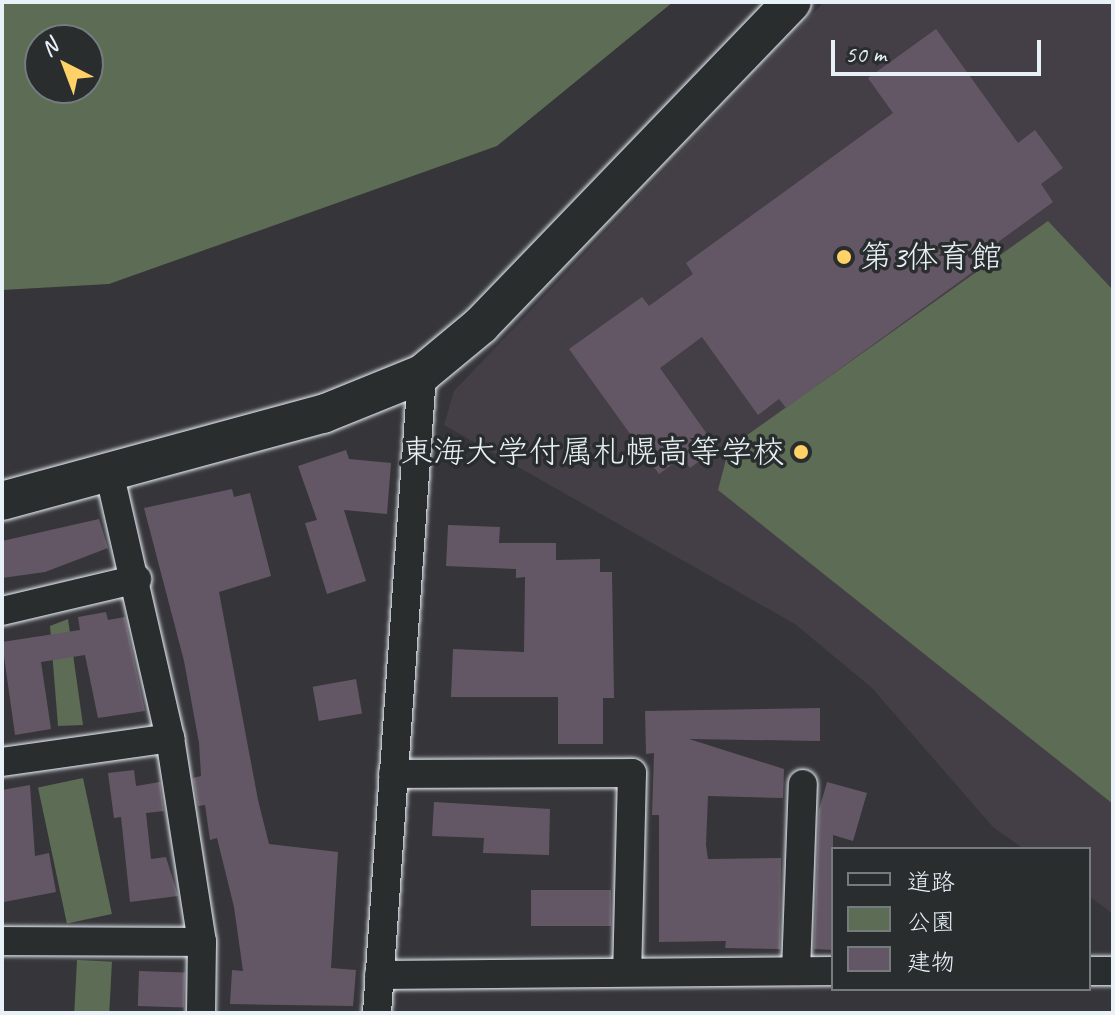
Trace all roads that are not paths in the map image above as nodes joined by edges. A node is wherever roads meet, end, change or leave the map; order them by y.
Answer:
1 (792, 2) edge
2 (422, 374) junction
3 (110, 476) junction
4 (2, 501) edge
5 (137, 579) junction
6 (2, 611) edge
7 (170, 738) junction
8 (2, 762) edge
9 (393, 774) junction
10 (803, 784) dead end
11 (2, 941) edge
12 (202, 942) junction
13 (627, 971) junction
14 (796, 971) junction
15 (831, 971) edge
16 (1091, 971) edge
17 (1113, 971) edge
18 (379, 975) junction
19 (201, 1013) edge
20 (377, 1013) edge

1 - 2 street
2 - 3 street
2 - 9 street
3 - 4 street
3 - 5 street
5 - 6 street
5 - 7 street
7 - 8 street
7 - 12 street
9 - 13 street
9 - 18 street
10 - 14 street
11 - 12 street
12 - 19 street
13 - 14 street
13 - 18 street
14 - 15 street
16 - 17 street
18 - 20 street

